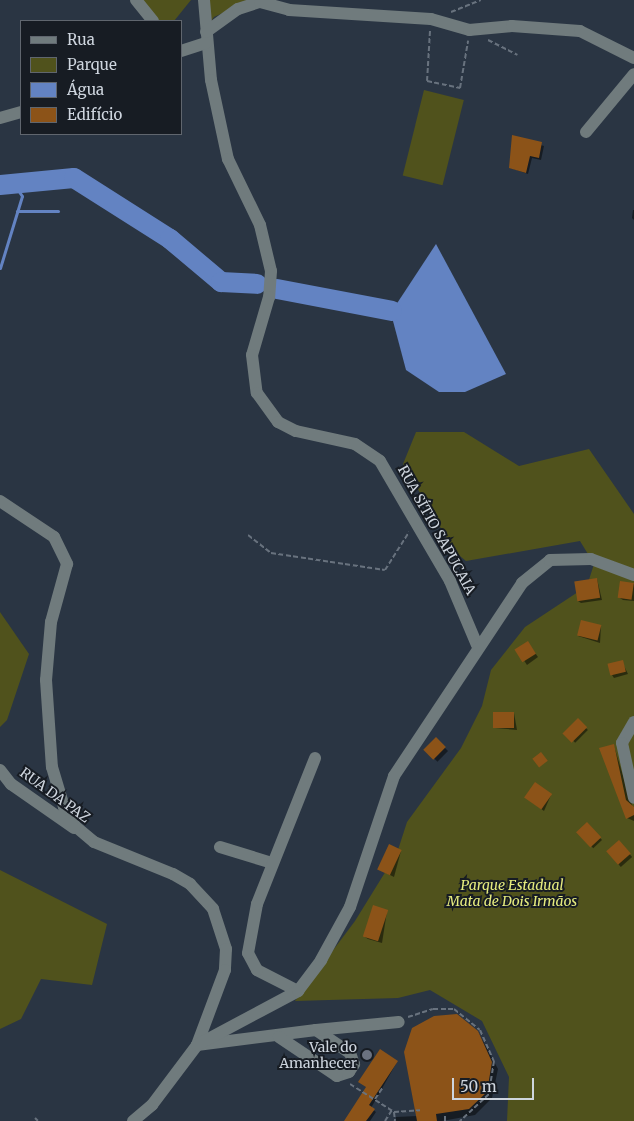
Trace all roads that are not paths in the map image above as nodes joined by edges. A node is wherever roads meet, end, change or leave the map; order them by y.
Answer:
1 (136, 0) edge
2 (204, 0) edge
3 (257, 2) edge
4 (151, 20) edge
5 (206, 37) junction
6 (182, 50) edge
7 (634, 58) edge
8 (634, 74) edge
9 (20, 112) edge
10 (0, 118) edge
11 (586, 132) dead end
12 (0, 501) edge
13 (634, 575) edge
14 (477, 645) junction
15 (634, 722) edge
16 (316, 758) dead end
17 (0, 770) edge
18 (634, 798) edge
19 (94, 842) junction
20 (220, 847) dead end
21 (272, 863) junction
22 (298, 991) junction
23 (400, 1022) road end
24 (316, 1030) junction
25 (279, 1037) junction
26 (197, 1045) junction
27 (133, 1121) edge

1 - 4 street
2 - 5 street, RUA SÍTIO SAPUCAIA
3 - 5 street
3 - 7 street
5 - 6 street
5 - 14 street, RUA SÍTIO SAPUCAIA
8 - 11 street
9 - 10 street
12 - 19 street
13 - 14 street
14 - 22 street
15 - 18 street
16 - 21 street
17 - 19 street, RUA DA PAZ
19 - 26 street
20 - 21 street
21 - 22 street
22 - 26 street
23 - 24 street
24 - 25 street
24 - 25 street
25 - 26 street
26 - 27 street

